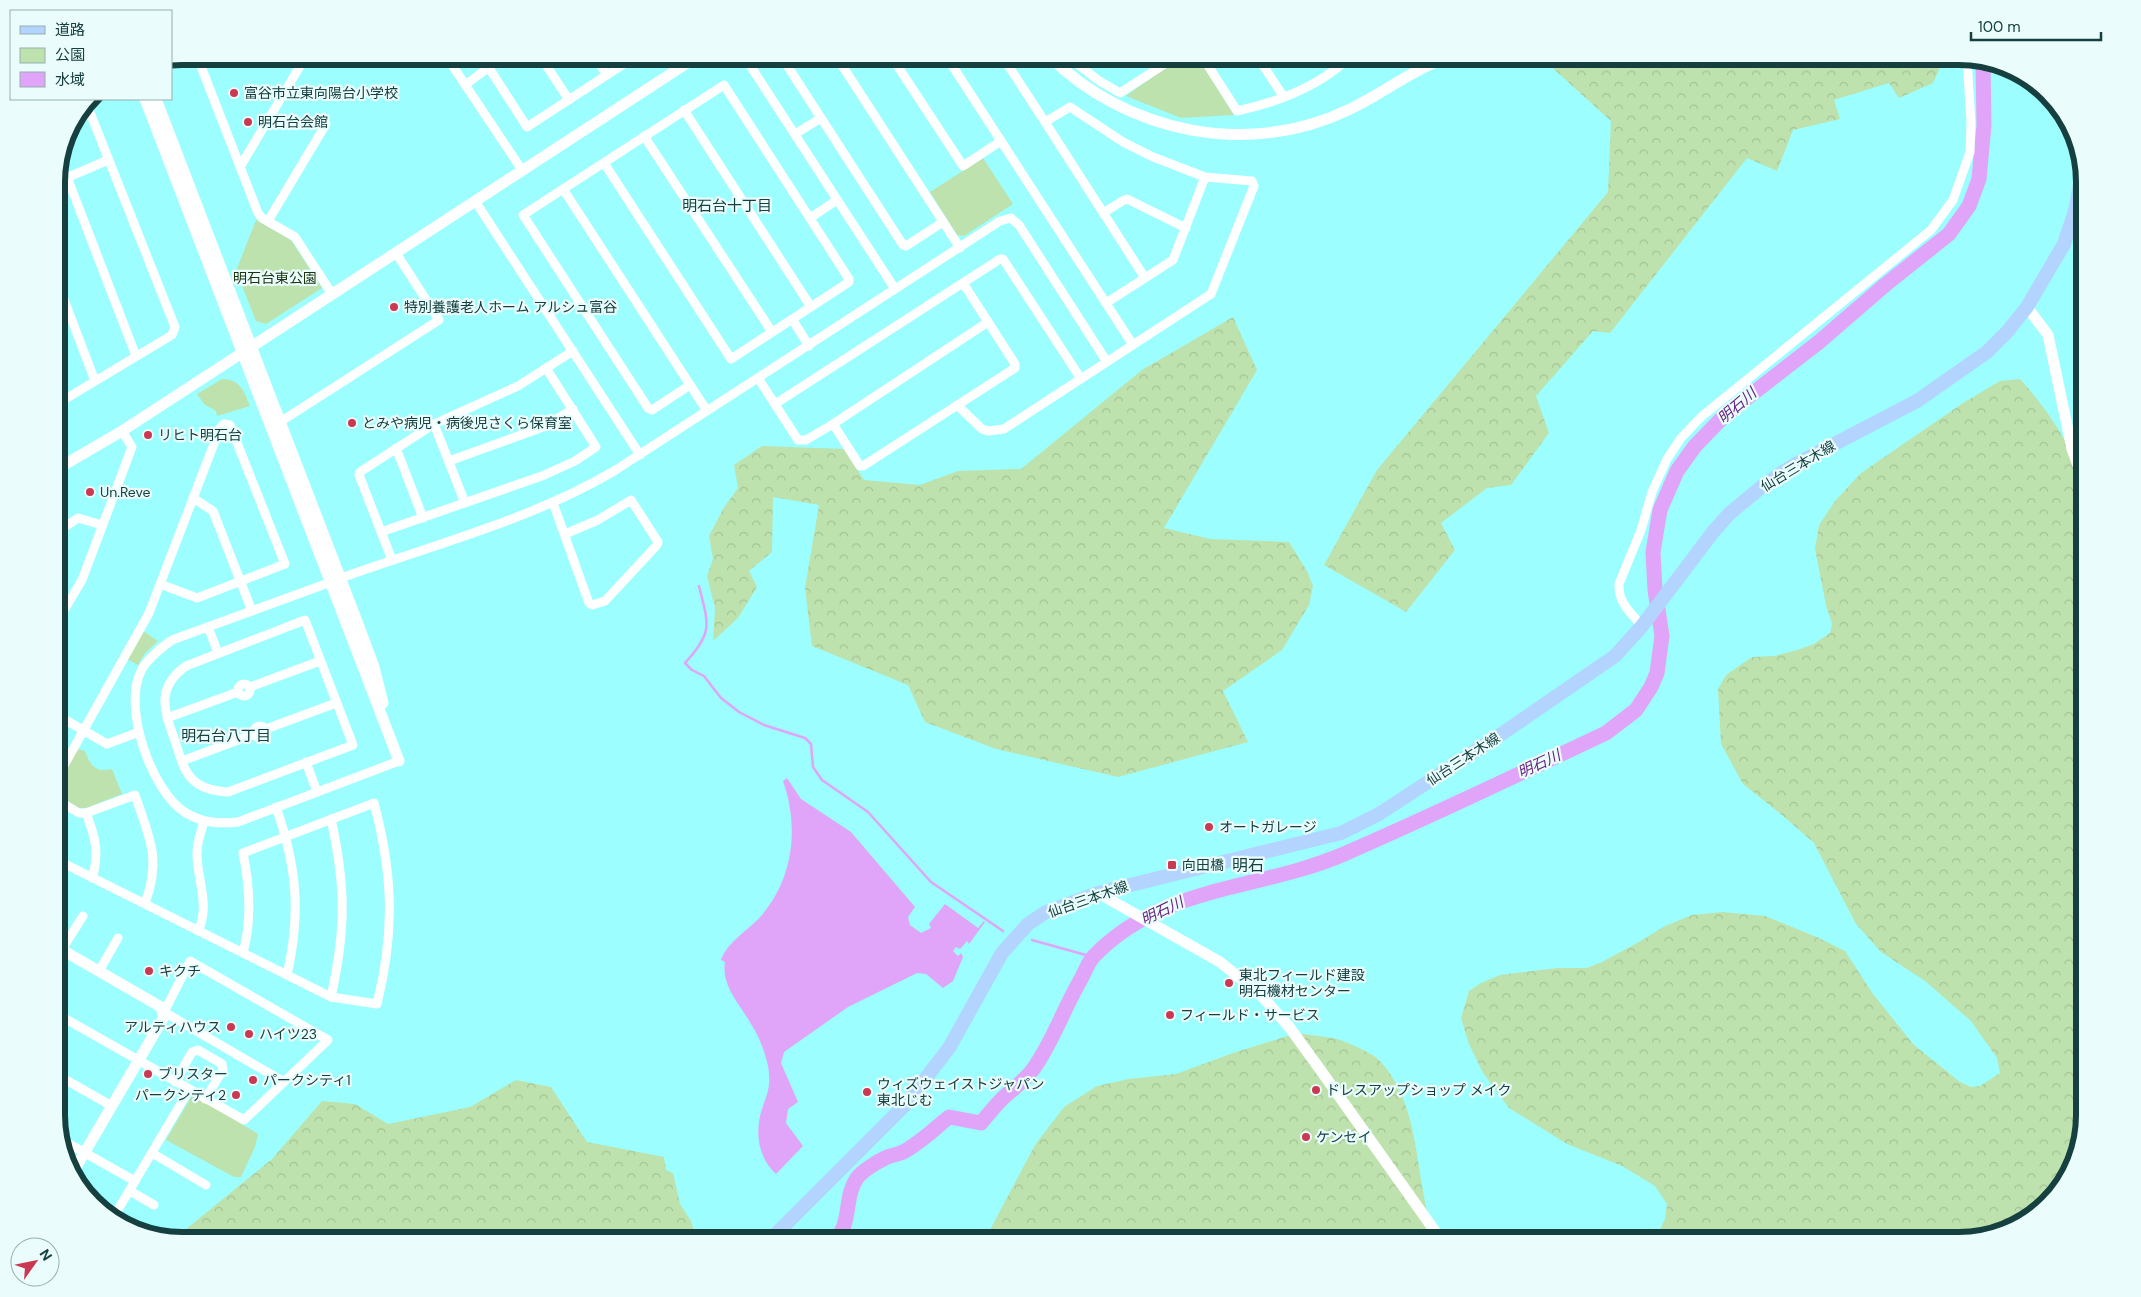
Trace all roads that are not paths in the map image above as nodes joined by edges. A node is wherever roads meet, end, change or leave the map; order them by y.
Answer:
1 (200, 65) edge
2 (301, 65) edge
3 (452, 65) edge
4 (493, 65) edge
5 (546, 65) edge
6 (600, 65) edge
7 (622, 65) edge
8 (684, 65) edge
9 (750, 65) edge
10 (787, 65) edge
11 (842, 65) edge
12 (897, 65) edge
13 (952, 65) edge
14 (1008, 65) edge
15 (1059, 65) edge
16 (1079, 65) edge
17 (1164, 65) edge
18 (1208, 65) edge
19 (1264, 65) edge
20 (1341, 65) edge
21 (1431, 65) edge
22 (1967, 66) edge
23 (489, 68) junction
24 (607, 75) junction
25 (465, 85) junction
26 (1283, 96) junction
27 (145, 100) edge
28 (156, 100) edge
29 (569, 100) junction
30 (684, 110) junction
31 (90, 111) edge
32 (820, 118) junction
33 (1045, 122) junction
34 (326, 124) dead end
35 (795, 134) junction
36 (644, 136) junction
37 (1001, 141) junction
38 (108, 160) junction
39 (604, 163) junction
40 (240, 167) junction
41 (522, 170) junction
42 (1205, 177) junction
43 (67, 178) joint
44 (563, 189) junction
45 (837, 200) junction
46 (475, 201) junction
47 (2076, 206) edge
48 (1103, 213) junction
49 (810, 218) junction
50 (268, 221) junction
51 (943, 222) junction
52 (1186, 228) junction
53 (960, 248) junction
54 (396, 253) junction
55 (1146, 278) junction
56 (963, 283) junction
57 (895, 289) junction
58 (332, 294) junction
59 (1106, 303) junction
60 (65, 304) edge
61 (811, 306) junction
62 (2027, 308) junction
63 (792, 319) junction
64 (988, 322) junction
65 (772, 332) junction
66 (1133, 345) junction
67 (809, 346) junction
68 (247, 350) junction
69 (572, 351) junction
70 (136, 356) junction
71 (1107, 362) junction
72 (546, 368) junction
73 (758, 378) junction
74 (1081, 378) junction
75 (95, 381) junction
76 (690, 385) junction
77 (65, 399) edge
78 (775, 404) junction
79 (957, 405) junction
80 (572, 409) junction
81 (707, 411) junction
82 (280, 422) junction
83 (434, 424) junction
84 (833, 424) junction
85 (122, 430) junction
86 (396, 448) junction
87 (640, 455) junction
88 (2076, 460) edge
89 (449, 461) junction
90 (65, 464) edge
91 (193, 498) junction
92 (465, 503) junction
93 (552, 503) junction
94 (423, 518) junction
95 (102, 525) junction
96 (65, 526) edge
97 (381, 532) junction
98 (565, 534) junction
99 (392, 560) junction
100 (336, 580) junction
101 (241, 581) junction
102 (160, 584) junction
103 (65, 607) edge
104 (252, 611) junction
105 (1645, 622) junction
106 (208, 627) junction
107 (218, 653) junction
108 (320, 661) junction
109 (336, 703) junction
110 (167, 718) junction
111 (65, 720) edge
112 (83, 730) junction
113 (139, 732) junction
114 (182, 761) junction
115 (398, 761) joint
116 (65, 762) edge
117 (306, 762) junction
118 (317, 792) junction
119 (65, 805) edge
120 (276, 807) junction
121 (86, 813) junction
122 (331, 820) junction
123 (204, 821) junction
124 (286, 836) junction
125 (65, 864) edge
126 (92, 878) junction
127 (1098, 893) junction
128 (145, 903) junction
129 (83, 916) dead end
130 (198, 931) junction
131 (118, 938) dead end
132 (65, 941) edge
133 (65, 954) edge
134 (243, 954) junction
135 (99, 971) junction
136 (287, 975) junction
137 (331, 997) junction
138 (164, 1012) junction
139 (65, 1019) edge
140 (139, 1060) junction
141 (65, 1079) edge
142 (175, 1082) junction
143 (284, 1082) junction
144 (189, 1090) junction
145 (205, 1099) junction
146 (112, 1106) junction
147 (69, 1144) edge
148 (85, 1153) junction
149 (152, 1153) junction
150 (77, 1166) edge
151 (136, 1181) junction
152 (206, 1185) dead end
153 (130, 1191) junction
154 (154, 1205) dead end
155 (117, 1212) edge
156 (778, 1232) edge
157 (1436, 1232) edge

1 - 40 street
2 - 40 street
3 - 25 street
4 - 23 street
5 - 29 street
6 - 24 street
7 - 24 street
8 - 41 street
9 - 35 street
10 - 32 street
11 - 51 street
12 - 37 street
13 - 37 street
14 - 33 street
15 - 21 street
16 - 17 street
18 - 26 street
19 - 26 street
20 - 26 street
22 - 105 street
23 - 25 street
23 - 29 street
24 - 29 street
25 - 41 street
27 - 68 street
28 - 68 street
30 - 36 street
30 - 49 street
30 - 61 street
31 - 38 street
32 - 35 street
32 - 51 street
33 - 42 street
33 - 48 street
34 - 50 street
35 - 45 street
36 - 39 street
36 - 65 street
37 - 59 street
38 - 43 street
38 - 70 street
39 - 44 street
39 - 65 street
40 - 50 street
41 - 46 street
42 - 52 street
42 - 66 street
43 - 70 street
44 - 76 street
44 - 76 street
45 - 49 street
45 - 57 street
46 - 54 street
46 - 69 street
47 - 62 main road, 仙台三本木線
48 - 52 street
48 - 55 street
49 - 61 street
50 - 58 street
51 - 53 street
52 - 55 street
53 - 57 street
53 - 71 street
54 - 58 street
54 - 82 street
55 - 59 street
56 - 64 street
56 - 74 street
56 - 78 street
57 - 67 street
58 - 68 street
59 - 66 street
60 - 75 street
61 - 63 street
62 - 88 street
62 - 105 main road, 仙台三本木線
63 - 65 street
63 - 67 street
64 - 79 street
64 - 84 street
66 - 71 street
67 - 73 street
68 - 82 street
68 - 85 street
68 - 100 street
69 - 72 street
69 - 87 street
70 - 75 street
71 - 74 street
72 - 80 street
72 - 83 street
73 - 78 street
73 - 81 street
74 - 79 street
75 - 77 street
76 - 81 street
78 - 84 street
79 - 84 street
80 - 89 street
80 - 92 street
81 - 87 street
82 - 100 street
83 - 86 street
83 - 89 street
85 - 90 street
85 - 95 street
86 - 94 street
86 - 97 street
87 - 93 street
89 - 92 street
91 - 101 street
91 - 101 street
91 - 102 street
92 - 94 street
93 - 98 street
93 - 99 street
94 - 97 street
95 - 96 street
95 - 103 street
97 - 99 street
98 - 98 street
99 - 100 street
100 - 104 street
100 - 115 street
101 - 102 street
101 - 104 street
102 - 112 street
104 - 106 street
105 - 127 main road, 仙台三本木線
106 - 107 street
106 - 113 street
107 - 108 street
107 - 110 street
108 - 109 street
108 - 110 street
109 - 114 street
109 - 117 street
110 - 114 street
111 - 112 street
112 - 113 street
112 - 116 street
113 - 123 street
114 - 117 street
115 - 118 street
117 - 118 street
118 - 120 street
119 - 121 street
120 - 123 street
120 - 124 street
121 - 126 street
121 - 128 street
122 - 124 street
122 - 137 street
122 - 137 street
123 - 130 street
124 - 134 street
124 - 136 street
125 - 126 street
126 - 128 street
127 - 156 main road, 仙台三本木線
127 - 157 street
128 - 130 street
129 - 132 street
130 - 134 street
131 - 135 street
133 - 135 street
134 - 136 street
135 - 138 street
136 - 137 street
138 - 140 street
138 - 143 street
138 - 143 street
139 - 140 street
140 - 142 street
140 - 146 street
141 - 146 street
142 - 144 street
142 - 145 street
143 - 145 street
144 - 145 street
144 - 149 street
146 - 148 street
147 - 148 street
148 - 150 street
148 - 151 street
149 - 151 street
149 - 152 street
151 - 153 street
153 - 154 street
153 - 155 street

